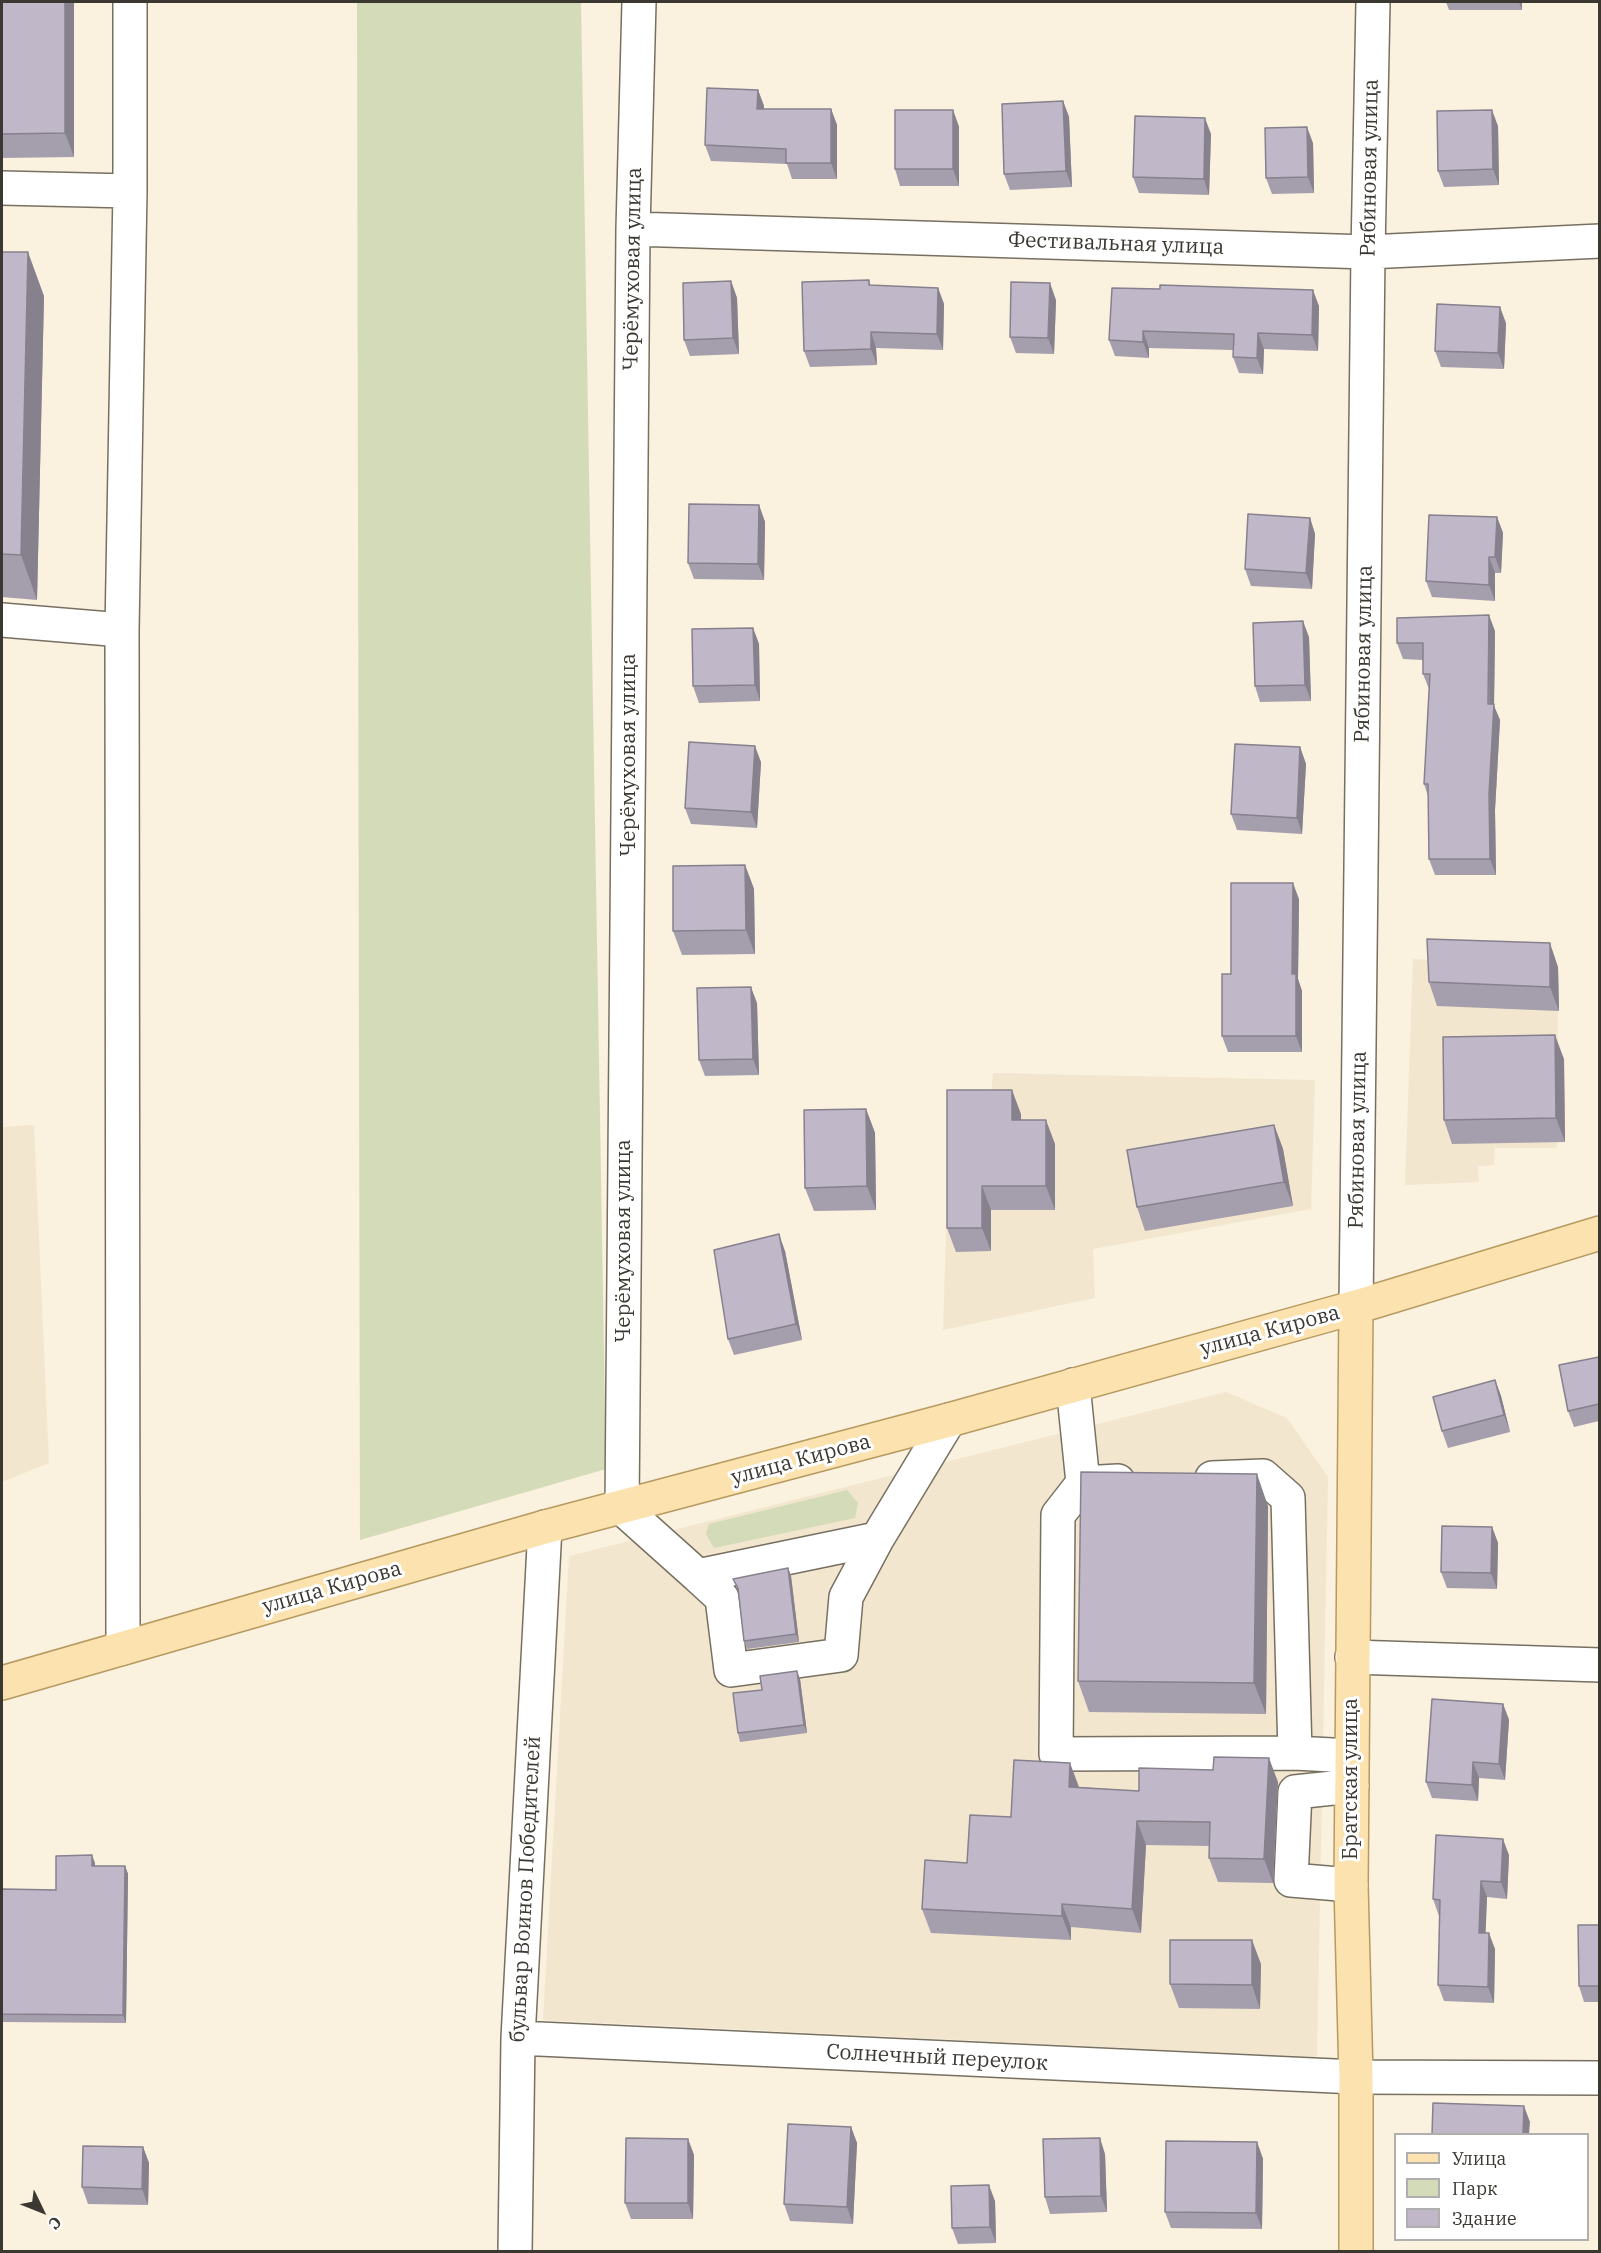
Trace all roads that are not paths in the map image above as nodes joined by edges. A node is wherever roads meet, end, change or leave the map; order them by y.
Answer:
1 (130, 2) edge
2 (639, 2) edge
3 (1374, 2) edge
4 (2, 188) edge
5 (130, 191) junction
6 (633, 229) junction
7 (1599, 242) edge
8 (1368, 252) junction
9 (2, 620) edge
10 (122, 630) junction
11 (1599, 1233) edge
12 (1356, 1307) junction
13 (1073, 1386) junction
14 (949, 1420) junction
15 (1184, 1479) edge
16 (1150, 1480) edge
17 (1083, 1483) junction
18 (622, 1508) junction
19 (545, 1527) junction
20 (877, 1539) junction
21 (698, 1576) junction
22 (123, 1648) junction
23 (1352, 1657) junction
24 (1599, 1665) edge
25 (2, 1683) edge
26 (1294, 1753) junction
27 (1351, 1771) junction
28 (1351, 1885) junction
29 (518, 2038) junction
30 (1356, 2077) junction
31 (1599, 2078) edge
32 (515, 2252) edge
33 (1356, 2252) edge

1 - 5 street
2 - 6 street, Черёмуховая улица
3 - 8 street, Рябиновая улица
4 - 5 street
5 - 10 street
6 - 8 street, Фестивальная улица
6 - 18 street, Черёмуховая улица
7 - 8 street, Фестивальная улица
8 - 12 street, Рябиновая улица
9 - 10 street
10 - 22 street
11 - 12 main road, улица Кирова
12 - 13 main road, улица Кирова
12 - 23 main road, Братская улица
13 - 14 main road, улица Кирова
13 - 17 street
14 - 18 main road, улица Кирова
14 - 20 street
15 - 26 street
16 - 17 street
17 - 26 street
18 - 19 main road, улица Кирова
18 - 21 street
19 - 22 main road, улица Кирова
19 - 29 street, бульвар Воинов Победителей
20 - 21 street
20 - 21 street
22 - 25 main road, улица Кирова
23 - 24 street
23 - 27 main road, Братская улица
26 - 27 street
27 - 28 main road, Братская улица
27 - 28 street
28 - 30 main road, Братская улица
29 - 30 street, Солнечный переулок
29 - 32 street, бульвар Воинов Победителей
30 - 31 street, Солнечный переулок
30 - 33 main road, Братская улица

